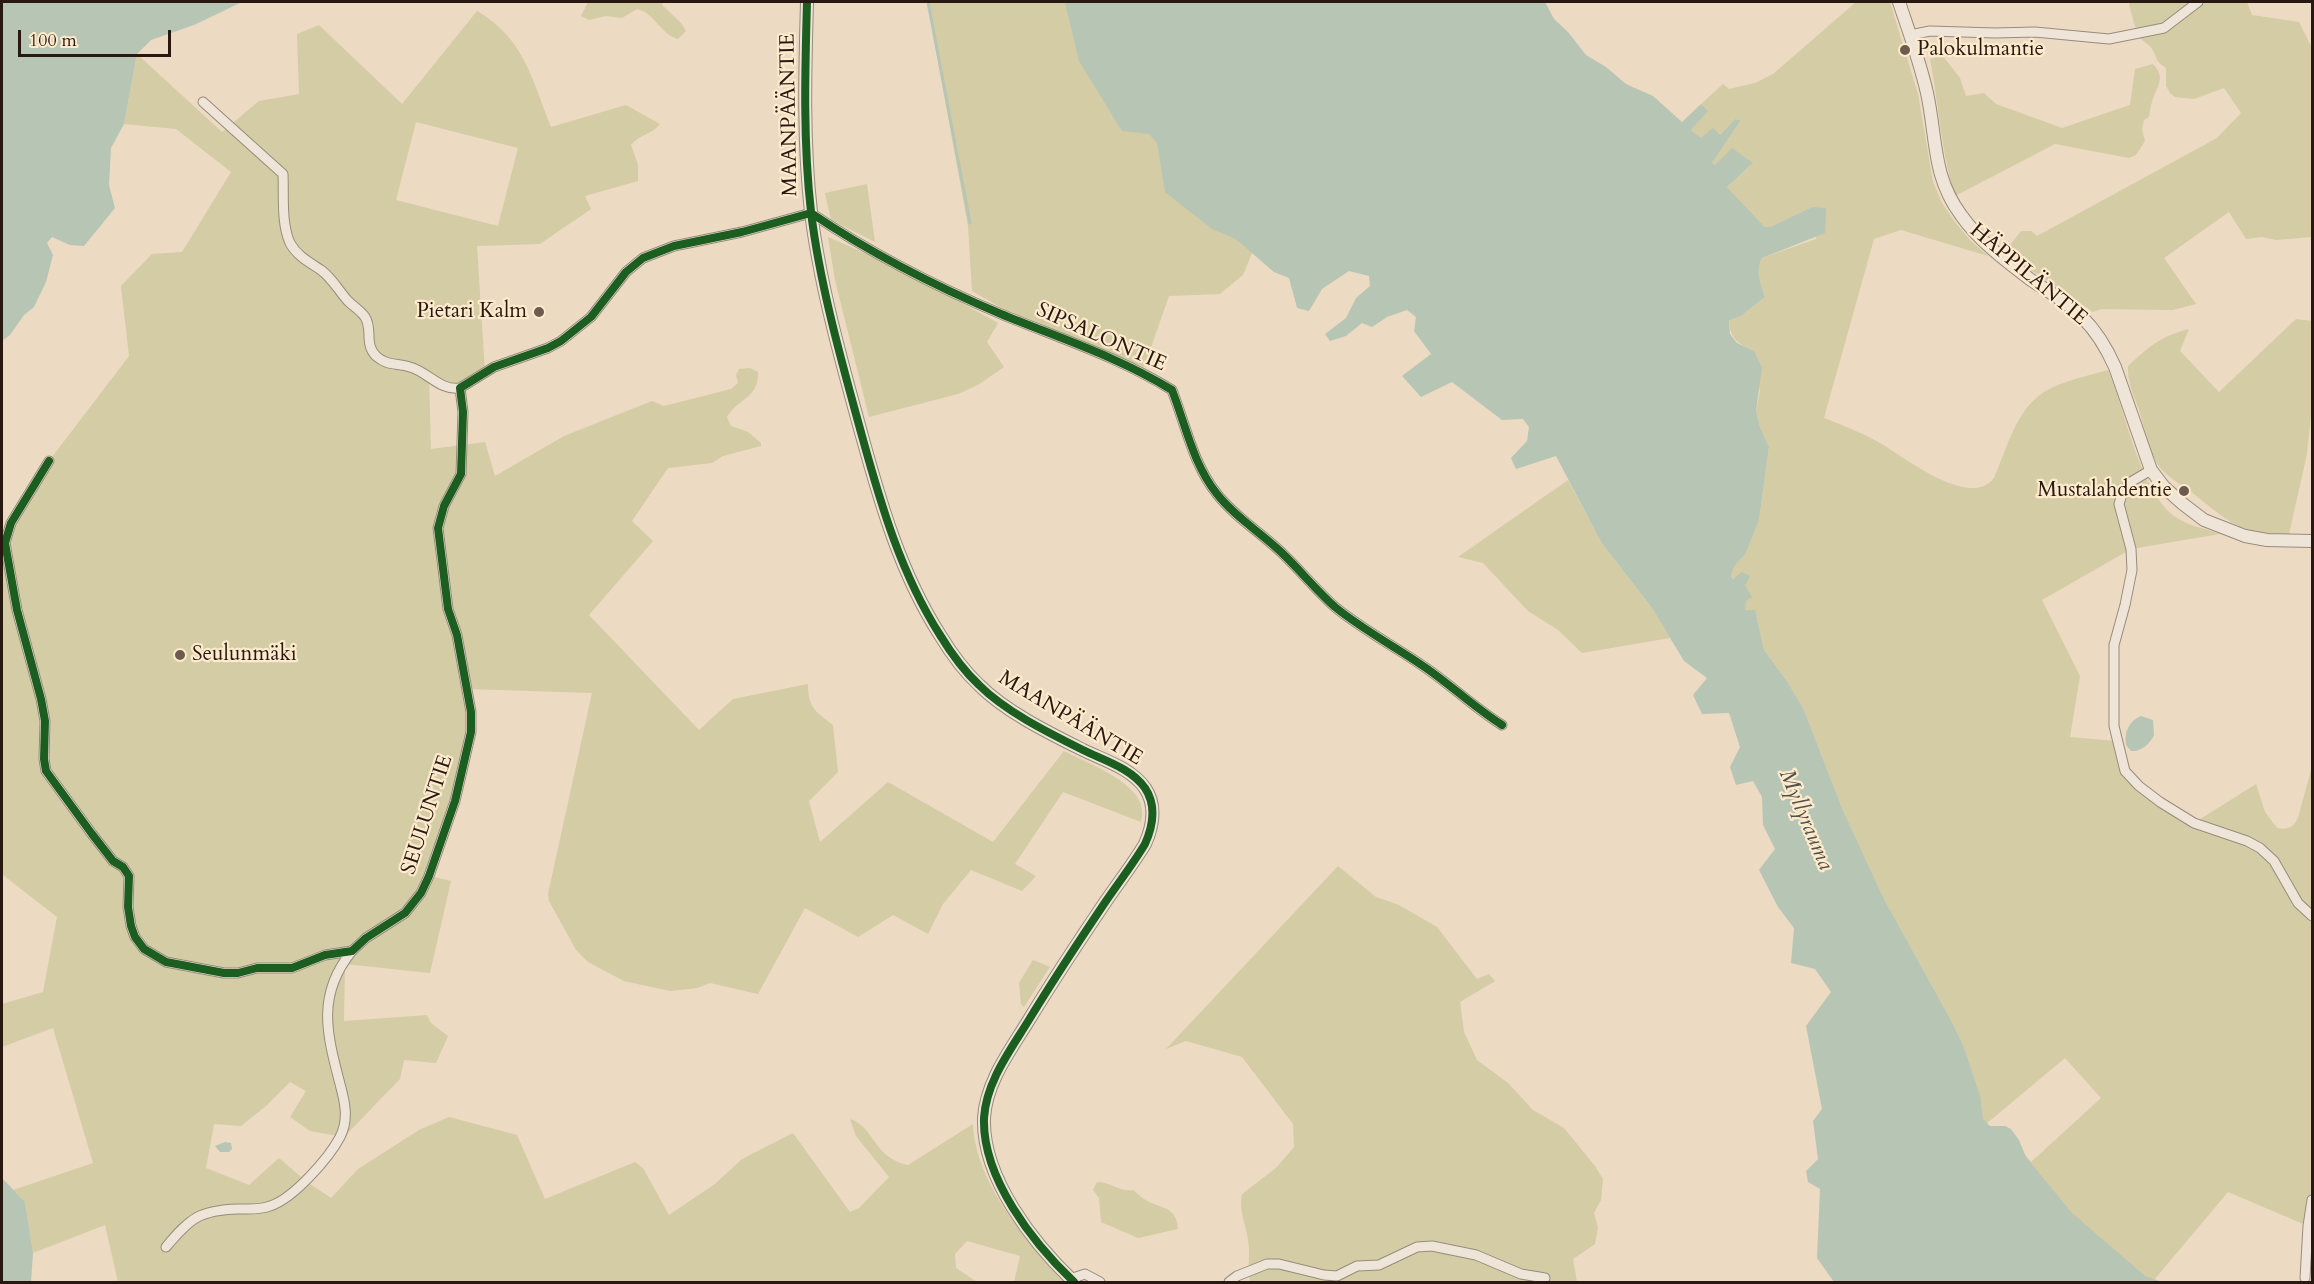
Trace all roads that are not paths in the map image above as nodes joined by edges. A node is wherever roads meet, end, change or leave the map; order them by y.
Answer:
1 (807, 2) edge
2 (1899, 2) edge
3 (2198, 2) edge
4 (1910, 35) junction
5 (203, 102) dead end
6 (811, 213) junction
7 (460, 388) junction
8 (49, 460) dead end
9 (2151, 470) junction
10 (2313, 541) edge
11 (1502, 725) dead end
12 (2312, 916) edge
13 (352, 951) junction
14 (2313, 1200) edge
15 (166, 1247) dead end
16 (1545, 1278) dead end
17 (2305, 1278) dead end
18 (1072, 1281) edge
19 (1100, 1282) edge
20 (1229, 1282) edge

1 - 6 street, MAANPÄÄNTIE
2 - 4 street, HÄPPILÄNTIE
3 - 4 street
4 - 9 street, HÄPPILÄNTIE
5 - 7 street
6 - 7 street
6 - 11 street, SIPSALONTIE
6 - 18 street, MAANPÄÄNTIE
7 - 13 street, SEULUNTIE
8 - 13 street
9 - 10 street, HÄPPILÄNTIE
9 - 12 street
13 - 15 street
14 - 17 street
16 - 20 street
18 - 19 street

